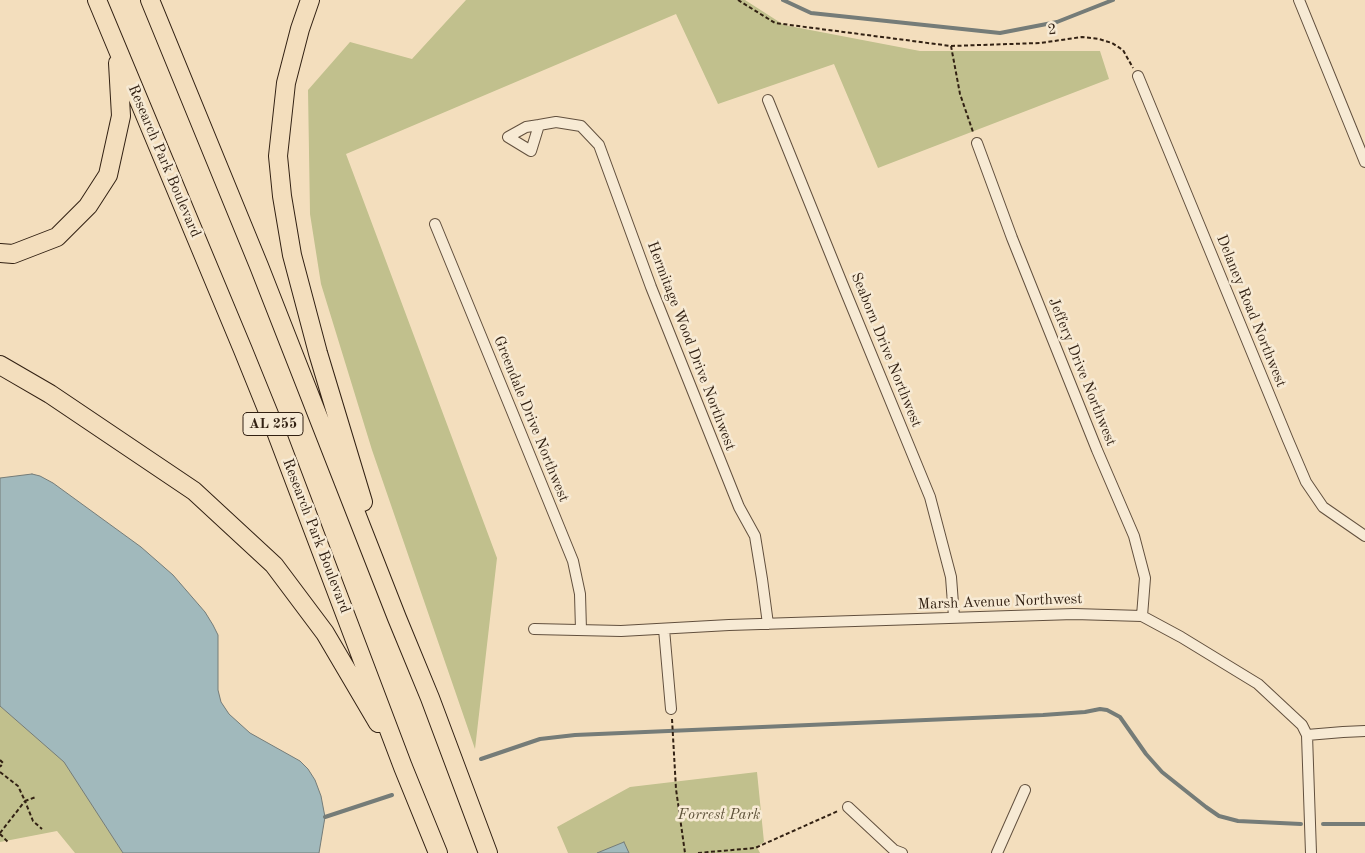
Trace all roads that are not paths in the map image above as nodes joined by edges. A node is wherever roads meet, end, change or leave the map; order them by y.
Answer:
1 (97, 0) edge
2 (150, 0) edge
3 (310, 0) edge
4 (1299, 0) edge
5 (116, 47) junction
6 (1138, 76) road end
7 (768, 100) dead end
8 (539, 125) dead end
9 (977, 143) road end
10 (1365, 162) edge
11 (435, 224) dead end
12 (0, 253) edge
13 (0, 365) edge
14 (1365, 536) edge
15 (1142, 616) junction
16 (397, 618) junction
17 (954, 618) junction
18 (768, 624) junction
19 (534, 629) dead end
20 (664, 629) junction
21 (581, 630) junction
22 (671, 709) dead end
23 (1365, 731) edge
24 (1308, 735) junction
25 (404, 767) junction
26 (1025, 790) dead end
27 (848, 807) road end
28 (438, 853) edge
29 (488, 853) edge
30 (902, 853) edge
31 (997, 853) edge
32 (1312, 853) edge

1 - 5 highway, Research Park Boulevard / AL 255
2 - 16 highway, AL 255
3 - 16 highway
4 - 10 street
5 - 12 highway
5 - 25 highway, Research Park Boulevard / AL 255
6 - 14 street, Delaney Road Northwest
7 - 17 street, Seaborn Drive Northwest
8 - 18 street, Hermitage Wood Drive Northwest
9 - 15 street, Jeffery Drive Northwest
11 - 21 street, Greendale Drive Northwest
13 - 25 highway
15 - 17 street, Marsh Avenue Northwest
15 - 24 street, Marsh Avenue Northwest
16 - 29 highway, AL 255
17 - 18 street, Marsh Avenue Northwest
18 - 20 street, Marsh Avenue Northwest
19 - 21 street, Marsh Avenue Northwest
20 - 21 street, Marsh Avenue Northwest
20 - 22 street
23 - 24 street
24 - 32 street
25 - 28 highway, Research Park Boulevard / AL 255
26 - 31 street
27 - 30 street

